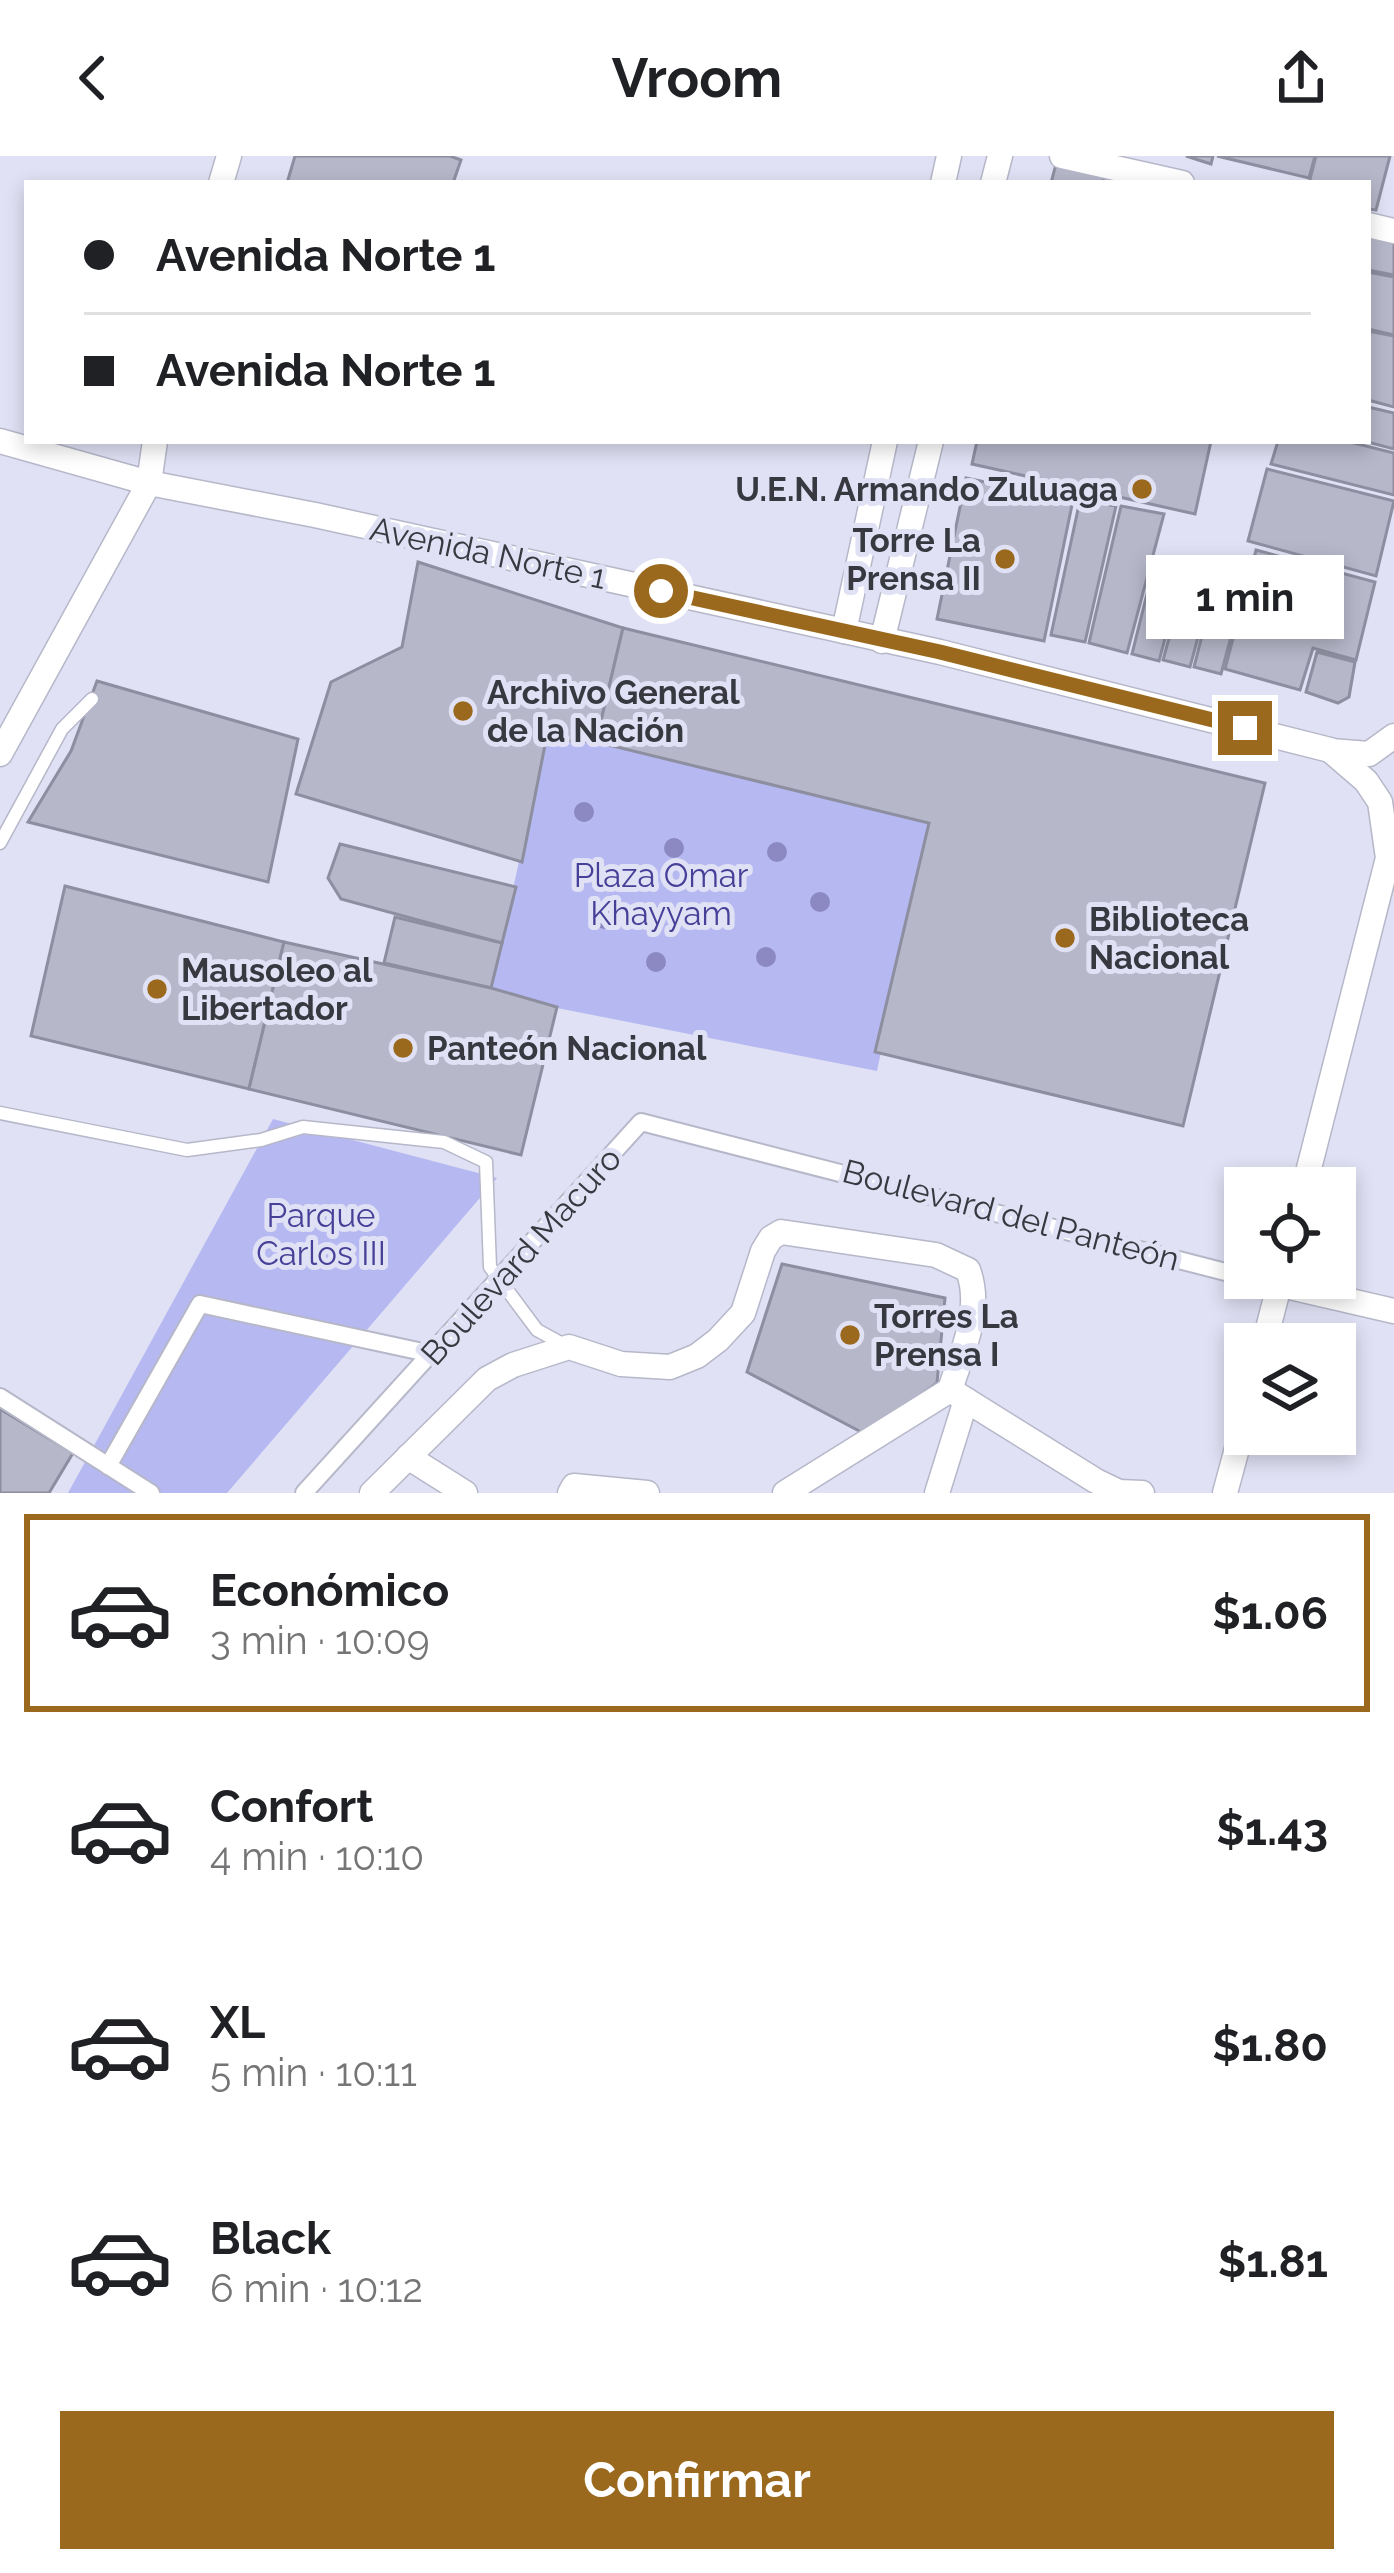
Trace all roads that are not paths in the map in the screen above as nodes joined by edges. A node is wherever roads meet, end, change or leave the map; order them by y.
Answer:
1 (1062, 156) edge
2 (1169, 180) edge
3 (0, 441) edge
4 (155, 444) edge
5 (884, 444) edge
6 (930, 444) edge
7 (149, 483) junction
8 (844, 632) junction
9 (882, 641) junction
10 (92, 699) dead end
11 (1394, 736) edge
12 (1330, 750) junction
13 (0, 754) edge
14 (0, 843) edge
15 (1391, 854) edge
16 (0, 1113) edge
17 (778, 1154) joint
18 (1309, 1167) edge
19 (1224, 1271) edge
20 (500, 1280) junction
21 (1342, 1299) edge
22 (1394, 1311) edge
23 (568, 1347) junction
24 (432, 1354) junction
25 (958, 1395) junction
26 (0, 1397) edge
27 (1236, 1455) edge
28 (408, 1457) junction
29 (108, 1466) junction
30 (152, 1493) edge
31 (304, 1493) edge
32 (372, 1493) edge
33 (465, 1493) edge
34 (570, 1493) edge
35 (646, 1493) edge
36 (785, 1493) edge
37 (937, 1493) edge
38 (1142, 1493) edge
39 (1226, 1493) edge

1 - 2 street
3 - 7 street, Avenida Norte 1
4 - 7 street
5 - 8 street
6 - 9 street
7 - 8 street, Avenida Norte 1
7 - 13 street
8 - 9 street, Avenida Norte 1
9 - 12 street, Avenida Norte 1
10 - 14 lane
11 - 12 street
12 - 15 street
15 - 18 street
16 - 20 lane
17 - 19 street, Boulevard del Panteón
17 - 20 street, Boulevard Macuro
20 - 23 lane
20 - 24 street, Boulevard Macuro
21 - 22 street
23 - 25 street
23 - 28 street
24 - 29 street
24 - 31 street, Boulevard Macuro
25 - 36 street
25 - 37 street
25 - 38 street
26 - 29 street
27 - 39 street
28 - 32 street
28 - 33 street
29 - 30 street
34 - 35 street

